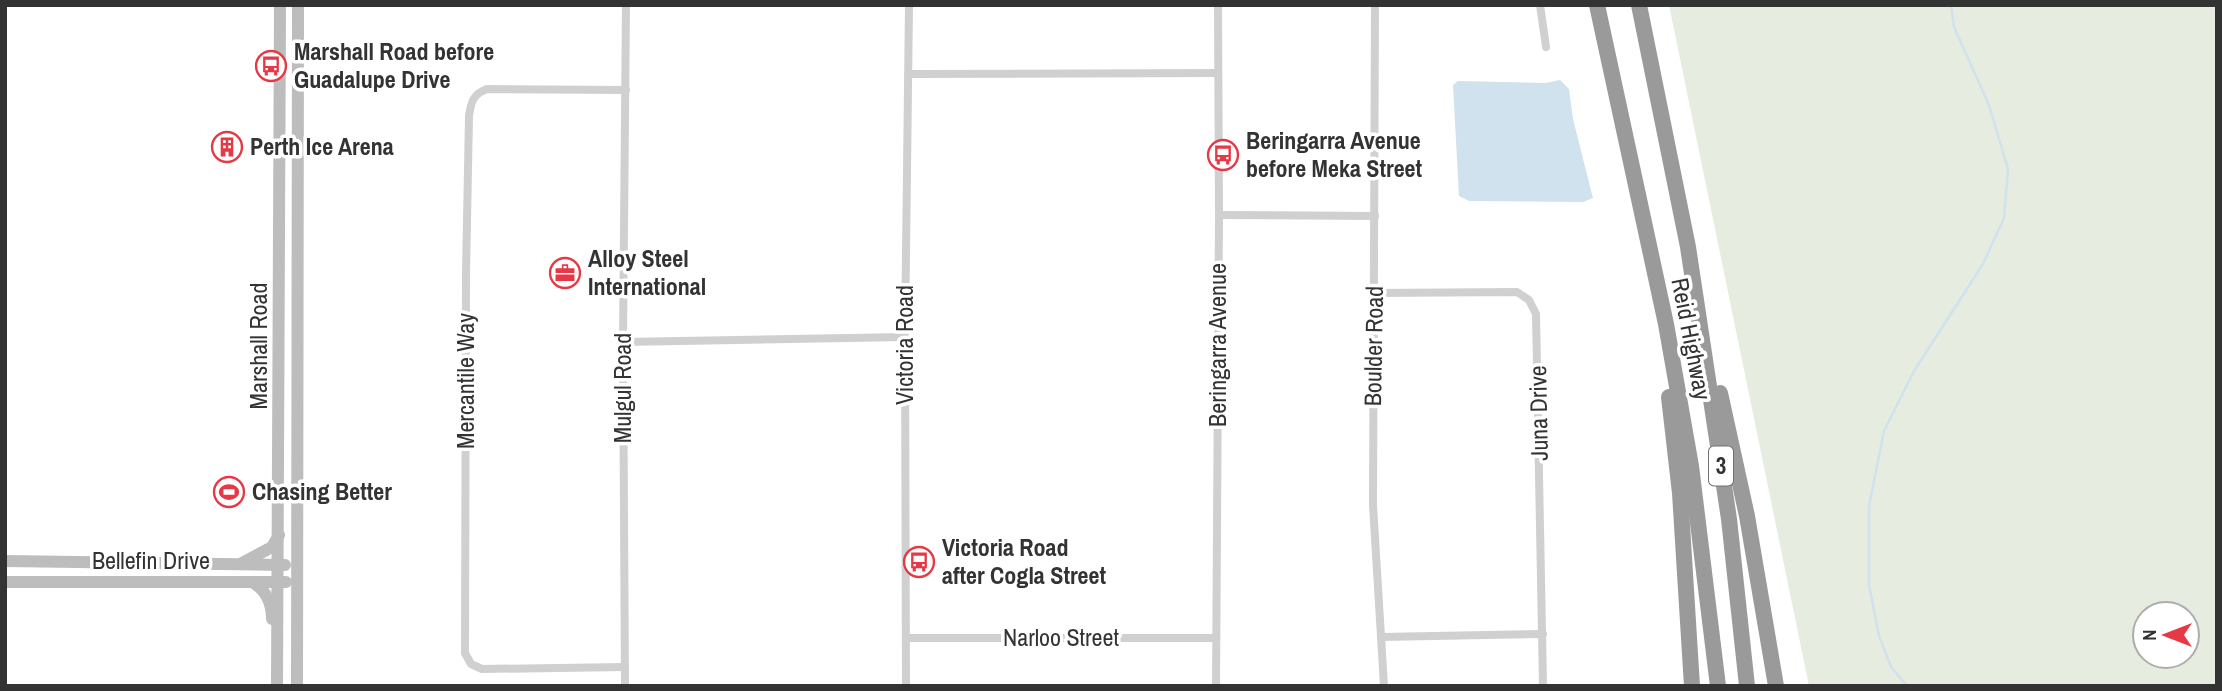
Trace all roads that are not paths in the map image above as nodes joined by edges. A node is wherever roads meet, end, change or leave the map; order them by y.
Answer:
1 (280, 5) edge
2 (298, 5) edge
3 (626, 5) edge
4 (909, 5) edge
5 (1218, 5) edge
6 (1375, 5) edge
7 (1540, 5) edge
8 (1597, 5) edge
9 (1639, 5) edge
10 (1546, 47) dead end
11 (1218, 73) junction
12 (908, 74) junction
13 (626, 90) junction
14 (1220, 215) junction
15 (1375, 216) junction
16 (1688, 247) junction
17 (1653, 266) junction
18 (1374, 293) junction
19 (905, 337) junction
20 (623, 342) junction
21 (279, 535) junction
22 (5, 561) edge
23 (236, 565) junction
24 (279, 565) junction
25 (296, 565) junction
26 (5, 582) edge
27 (252, 582) junction
28 (279, 582) junction
29 (297, 582) junction
30 (1543, 634) junction
31 (1381, 637) junction
32 (906, 638) junction
33 (1216, 638) junction
34 (625, 667) junction
35 (276, 686) edge
36 (297, 686) edge
37 (625, 686) edge
38 (906, 686) edge
39 (1216, 686) edge
40 (1384, 686) edge
41 (1543, 686) edge
42 (1692, 686) edge
43 (1718, 686) edge
44 (1747, 686) edge
45 (1776, 686) edge

1 - 21 main road, Marshall Road
2 - 25 main road, Marshall Road
3 - 13 street, Mulgul Road
4 - 12 street, Victoria Road
5 - 11 street, Beringarra Avenue
6 - 15 street, Boulder Road
7 - 10 street
8 - 17 highway, Reid Highway / 3
9 - 16 highway, Reid Highway / 3
11 - 12 street
11 - 14 street, Beringarra Avenue
12 - 19 street, Victoria Road
13 - 20 street, Mulgul Road
13 - 34 street, Mercantile Way
14 - 15 street
14 - 33 street, Beringarra Avenue
15 - 18 street, Boulder Road
16 - 44 highway, Reid Highway / 3
16 - 45 highway
17 - 42 highway
17 - 43 highway, Reid Highway / 3
18 - 30 street, Juna Drive
18 - 31 street, Boulder Road
19 - 20 street
19 - 32 street, Victoria Road
20 - 34 street, Mulgul Road
21 - 23 main road
21 - 24 main road, Marshall Road
22 - 23 main road, Bellefin Drive
23 - 24 main road, Bellefin Drive
24 - 25 main road, Bellefin Drive
24 - 28 main road, Marshall Road
25 - 29 main road, Marshall Road
26 - 27 main road, Bellefin Drive
27 - 28 main road, Bellefin Drive
27 - 35 main road
28 - 29 main road, Bellefin Drive
28 - 35 main road, Marshall Road
29 - 36 main road, Marshall Road
30 - 31 street
30 - 41 street, Juna Drive
31 - 40 street, Boulder Road
32 - 33 street, Narloo Street
32 - 38 street, Victoria Road
33 - 39 street, Beringarra Avenue
34 - 37 street, Mulgul Road

